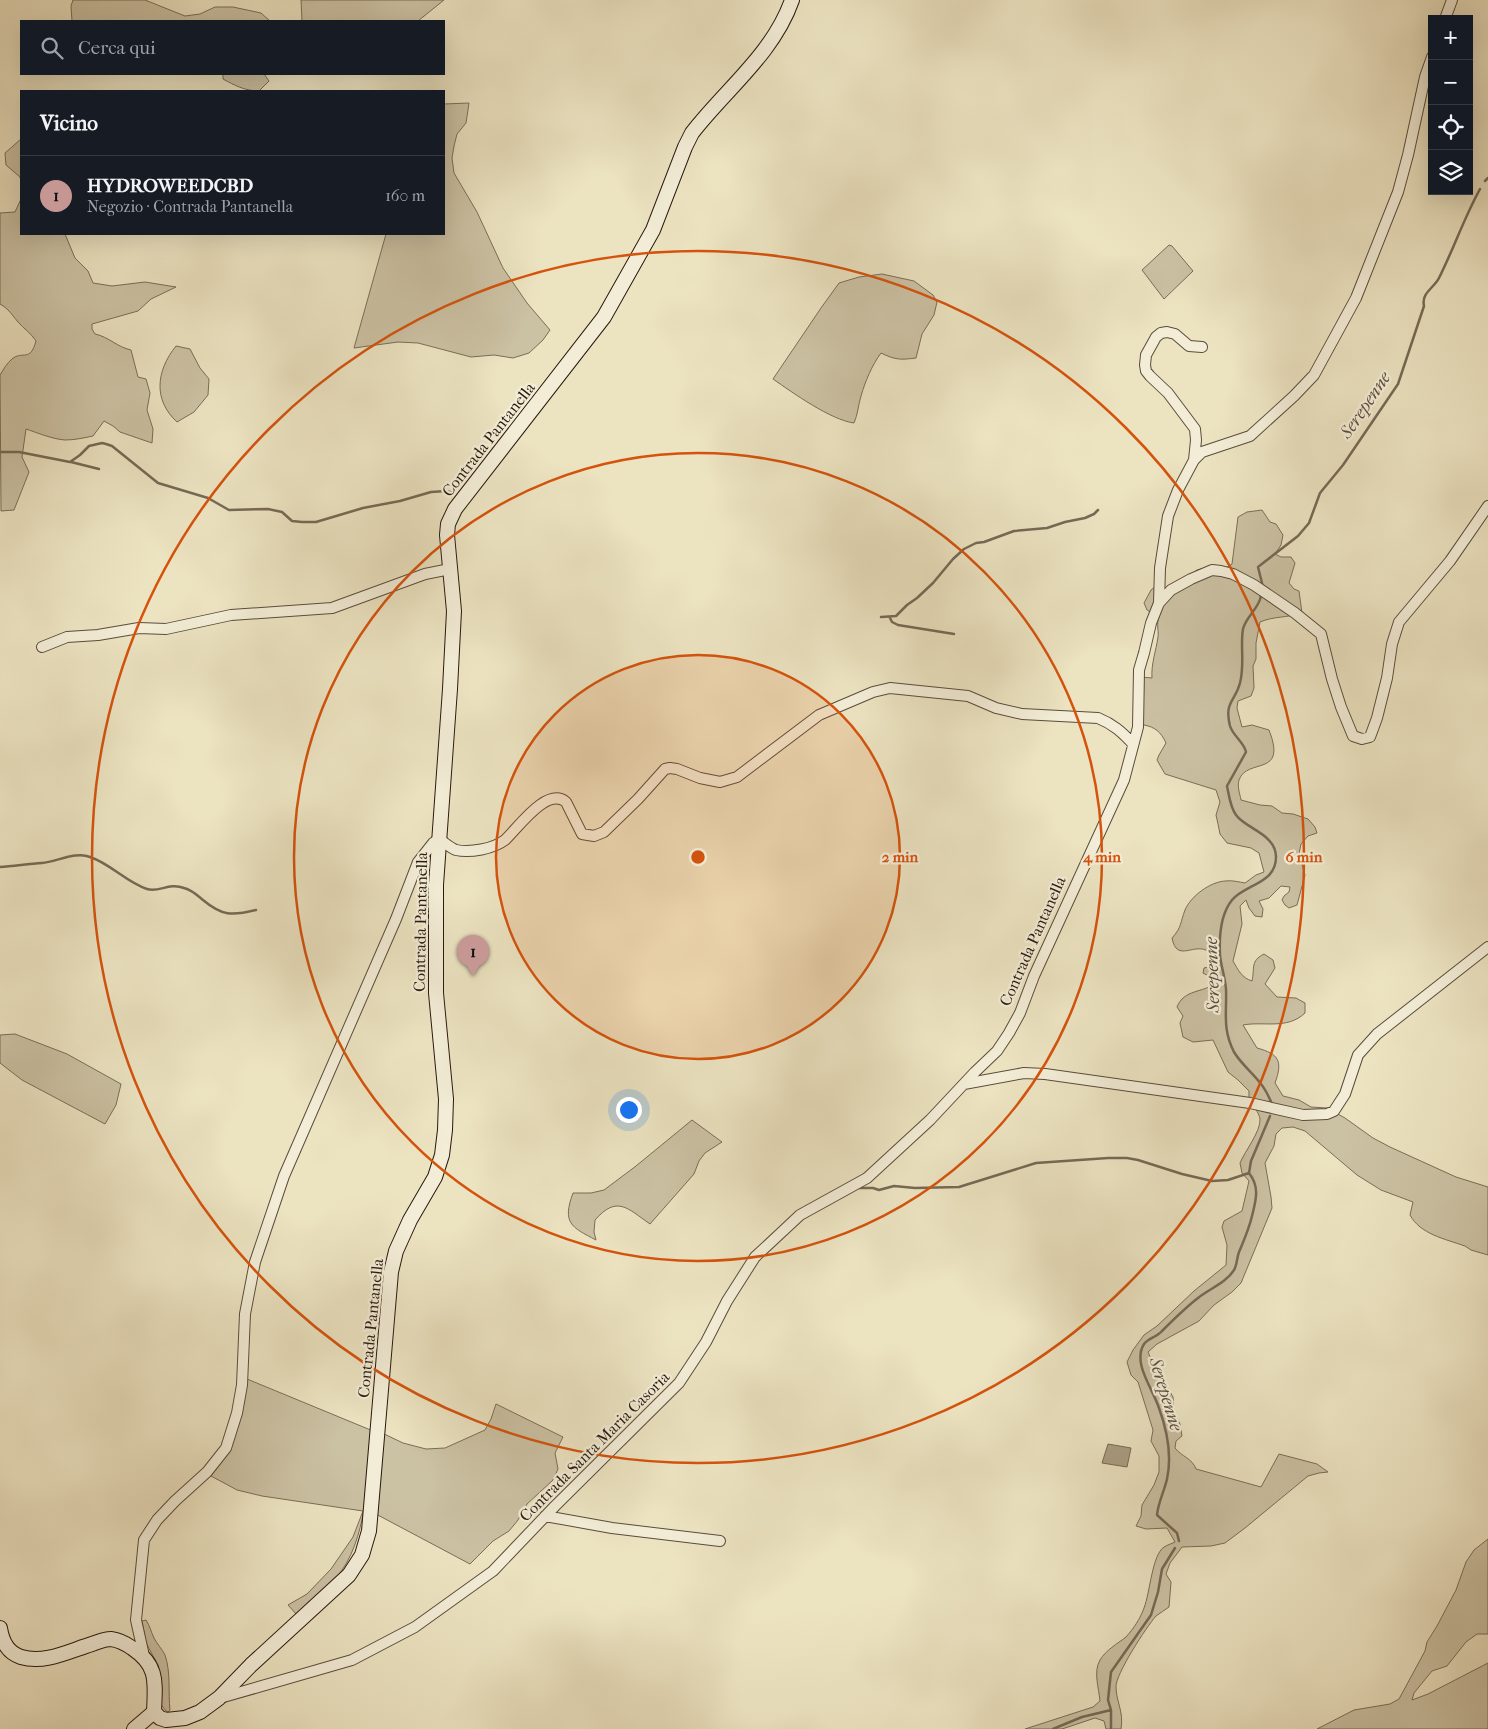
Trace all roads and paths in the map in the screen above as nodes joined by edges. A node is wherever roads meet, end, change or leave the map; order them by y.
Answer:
1 (792, 0) edge
2 (1452, 0) edge
3 (1446, 15) edge
4 (1431, 60) edge
5 (1202, 347) dead end
6 (1194, 460) junction
7 (1488, 506) edge
8 (450, 569) junction
9 (1159, 603) junction
10 (42, 647) dead end
11 (1133, 744) junction
12 (440, 839) junction
13 (1488, 947) edge
14 (964, 1084) junction
15 (545, 1516) junction
16 (720, 1542) dead end
17 (0, 1628) edge
18 (144, 1656) junction
19 (219, 1698) junction
20 (154, 1712) junction
21 (176, 1725) edge
22 (134, 1729) edge

1 - 8 street, Contrada Pantanella
2 - 3 street
4 - 6 street
5 - 6 street
6 - 9 street
7 - 9 street, Contrada Pantanella
8 - 10 street
8 - 12 street, Contrada Pantanella
9 - 11 street, Contrada Pantanella
11 - 12 street, Contrada Pantanella
11 - 14 street, Contrada Pantanella
12 - 18 street, Contrada Pantanella
12 - 19 street, Contrada Pantanella
13 - 14 street
14 - 15 street, Contrada Santa Maria Casoria
15 - 16 street
15 - 19 street, Contrada Santa Maria Casoria
17 - 18 street
18 - 20 street
19 - 21 street, Contrada Pantanella
20 - 21 street, Contrada Pantanella
20 - 22 street

